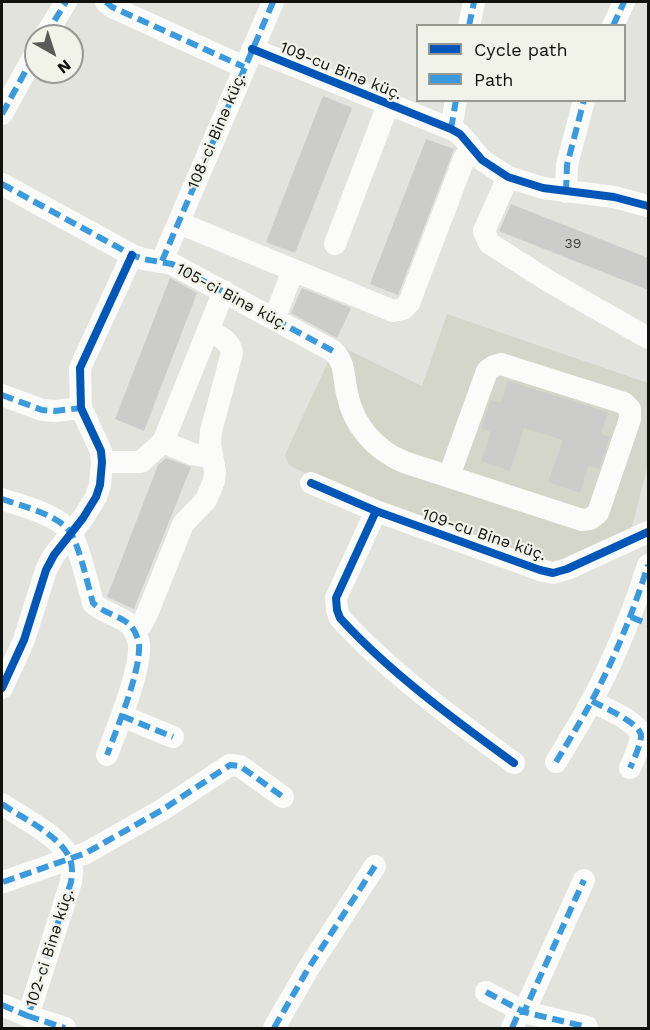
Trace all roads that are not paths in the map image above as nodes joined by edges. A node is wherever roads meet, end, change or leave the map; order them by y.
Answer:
1 (66, 2) edge
2 (106, 2) edge
3 (273, 2) edge
4 (474, 2) edge
5 (624, 2) edge
6 (52, 24) edge
7 (469, 24) edge
8 (615, 24) edge
9 (248, 58) junction
10 (24, 74) edge
11 (456, 102) edge
12 (583, 102) edge
13 (388, 105) junction
14 (2, 114) edge
15 (451, 129) junction
16 (471, 149) junction
17 (508, 177) junction
18 (2, 184) edge
19 (566, 192) junction
20 (648, 206) edge
21 (179, 223) junction
22 (335, 244) dead end
23 (132, 255) junction
24 (162, 261) junction
25 (293, 271) junction
26 (224, 291) junction
27 (274, 319) junction
28 (208, 330) junction
29 (648, 338) edge
30 (2, 395) edge
31 (81, 408) junction
32 (163, 442) junction
33 (212, 457) junction
34 (102, 462) junction
35 (449, 476) junction
36 (311, 483) dead end
37 (2, 500) edge
38 (376, 511) junction
39 (648, 532) edge
40 (72, 533) junction
41 (648, 565) edge
42 (640, 620) edge
43 (134, 631) junction
44 (4, 677) edge
45 (592, 701) junction
46 (122, 716) junction
47 (173, 738) dead end
48 (107, 755) dead end
49 (556, 762) dead end
50 (514, 763) dead end
51 (630, 768) dead end
52 (283, 797) dead end
53 (2, 804) edge
54 (71, 860) junction
55 (375, 867) dead end
56 (584, 880) dead end
57 (3, 882) dead end
58 (486, 992) dead end
59 (2, 1005) edge
60 (28, 1016) junction
61 (518, 1020) edge
62 (587, 1027) edge
63 (65, 1029) edge
64 (274, 1029) edge

1 - 6 street
2 - 9 street, 109-cu Binə küç.
3 - 9 street, 108-ci Binə küç.
4 - 7 street
5 - 8 street
9 - 13 street, 109-cu Binə küç.
9 - 21 street, 108-ci Binə küç.
10 - 14 street
11 - 15 street
12 - 19 street
13 - 15 street, 109-cu Binə küç.
13 - 22 street
15 - 16 street, 109-cu Binə küç.
16 - 17 street, 109-cu Binə küç.
16 - 25 street
17 - 19 street, 109-cu Binə küç.
17 - 29 street
18 - 23 street, 105-ci Binə küç.
19 - 20 street, 109-cu Binə küç.
21 - 24 street, 108-ci Binə küç.
21 - 25 street
23 - 24 street, 105-ci Binə küç.
23 - 31 street
24 - 26 street, 105-ci Binə küç.
25 - 27 street
26 - 27 street, 105-ci Binə küç.
26 - 28 street
27 - 35 street, 105-ci Binə küç.
28 - 32 street
28 - 33 street
30 - 31 street
31 - 34 street
32 - 33 street
32 - 34 street
33 - 43 street
34 - 40 street
35 - 35 street
36 - 38 street, 109-cu Binə küç.
37 - 40 street
38 - 39 street, 109-cu Binə küç.
38 - 50 street
40 - 43 street
40 - 44 street
41 - 42 street
42 - 45 street
43 - 46 street
45 - 49 street
45 - 51 street
46 - 47 street
46 - 48 street
52 - 54 street
53 - 54 street
54 - 57 street
54 - 60 street, 102-ci Binə küç.
55 - 64 street
56 - 61 street
58 - 61 street
59 - 60 street
60 - 63 street, 102-ci Binə küç.
61 - 62 street

